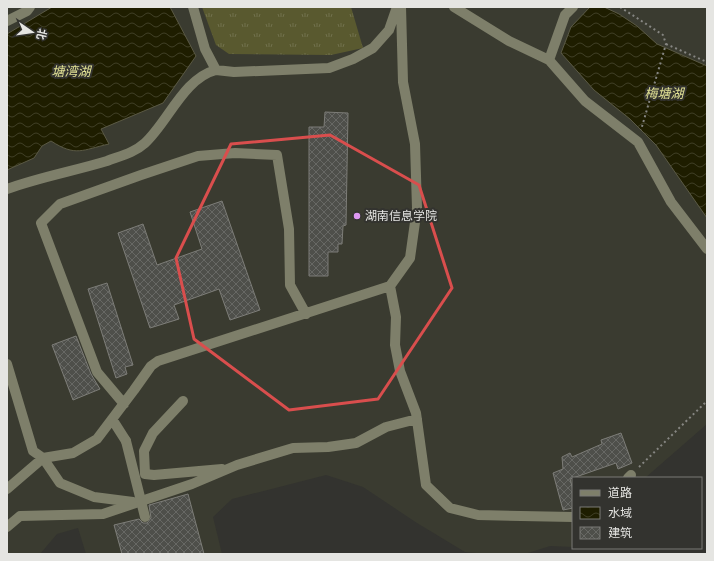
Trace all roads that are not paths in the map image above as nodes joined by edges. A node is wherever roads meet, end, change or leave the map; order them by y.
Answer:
1 (30, 7) edge
2 (193, 7) edge
3 (397, 7) edge
4 (402, 7) edge
5 (454, 7) edge
6 (573, 7) edge
7 (7, 21) edge
8 (549, 60) junction
9 (216, 70) junction
10 (7, 189) edge
11 (707, 249) edge
12 (390, 286) junction
13 (306, 314) junction
14 (7, 364) edge
15 (183, 401) dead end
16 (124, 404) junction
17 (112, 419) junction
18 (417, 419) junction
19 (43, 458) junction
20 (230, 468) junction
21 (7, 489) edge
22 (136, 503) junction
23 (145, 517) dead end
24 (572, 517) edge
25 (7, 527) edge

1 - 7 lane
2 - 9 lane
3 - 9 lane
4 - 12 lane
5 - 8 lane
6 - 8 lane
8 - 11 lane
9 - 10 lane
12 - 13 lane
12 - 18 lane
13 - 16 lane
13 - 16 lane
14 - 19 lane
15 - 20 lane
16 - 17 lane
17 - 19 lane
17 - 23 lane, bridge
18 - 20 lane
18 - 24 lane
19 - 21 lane
19 - 22 lane
20 - 22 lane
22 - 25 lane

